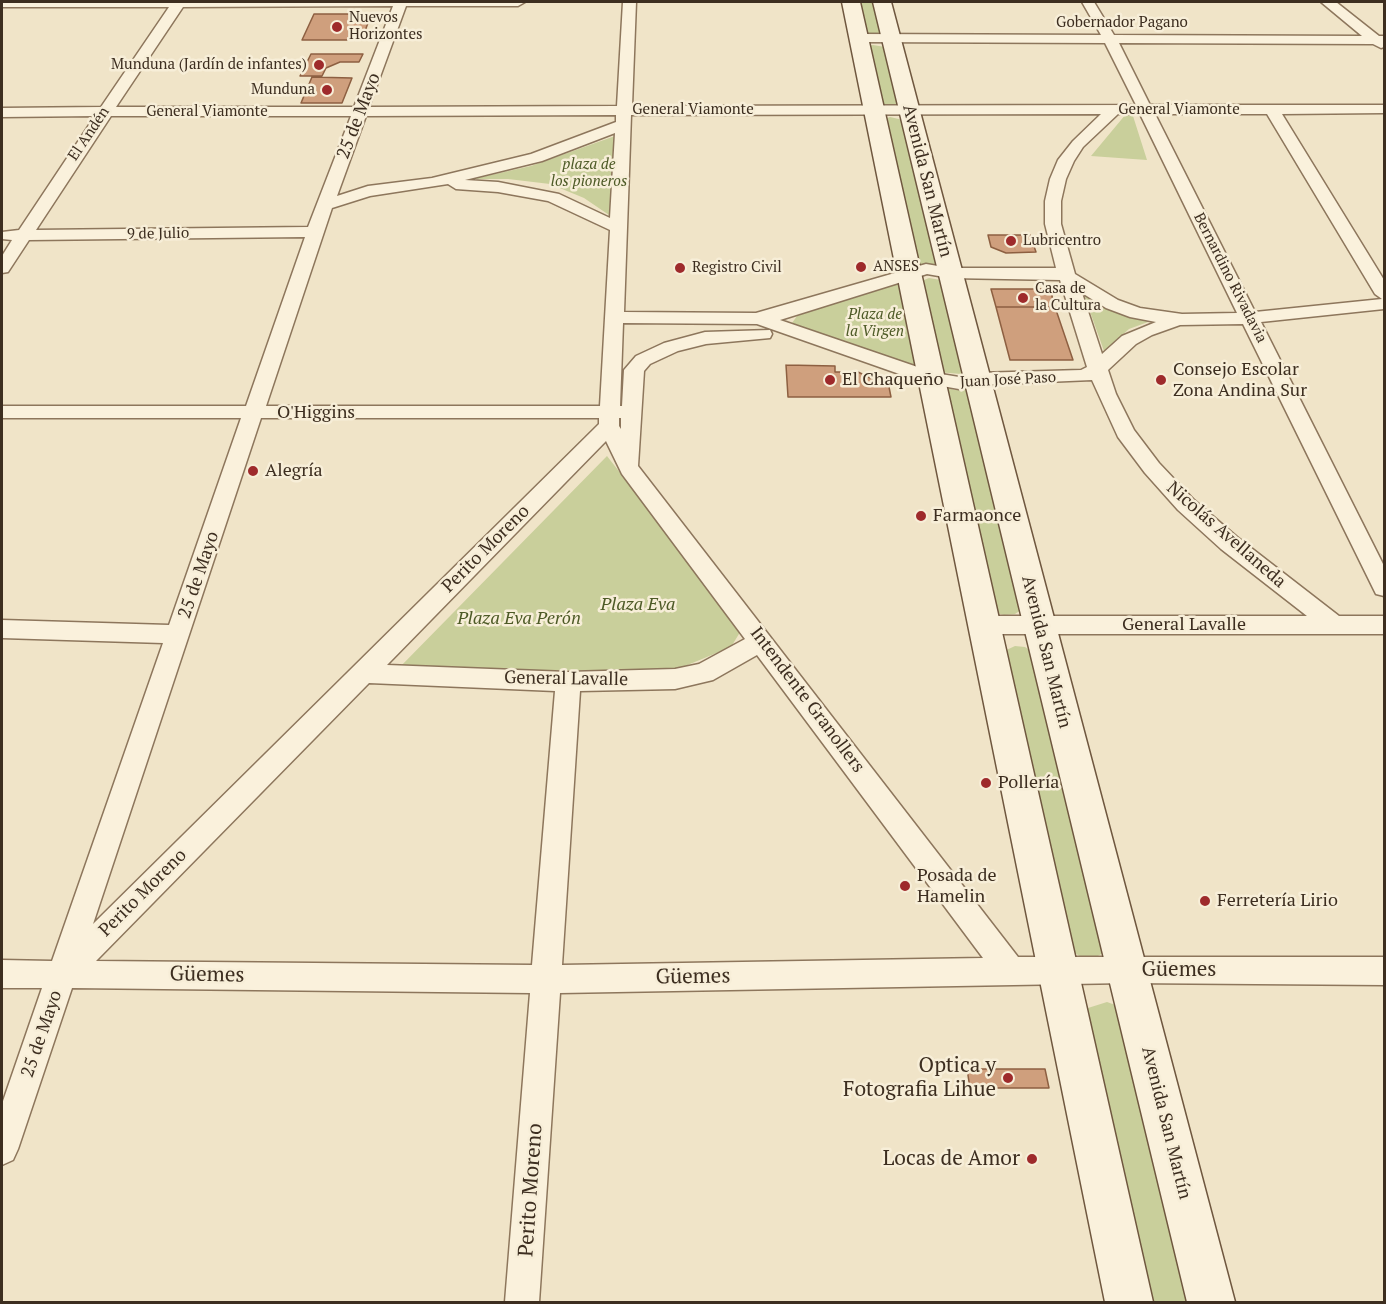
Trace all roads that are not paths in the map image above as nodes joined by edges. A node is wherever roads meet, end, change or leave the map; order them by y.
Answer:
1 (178, 2) edge
2 (401, 2) edge
3 (518, 2) edge
4 (629, 2) edge
5 (852, 2) edge
6 (882, 2) edge
7 (1088, 2) edge
8 (1328, 2) edge
9 (2, 3) edge
10 (875, 38) junction
11 (1110, 39) junction
12 (1382, 43) edge
13 (1384, 109) edge
14 (1114, 110) junction
15 (1146, 110) junction
16 (1272, 110) junction
17 (875, 111) junction
18 (909, 111) junction
19 (2, 112) edge
20 (104, 112) junction
21 (361, 113) junction
22 (623, 118) junction
23 (432, 183) junction
24 (324, 205) junction
25 (618, 228) junction
26 (315, 232) junction
27 (2, 235) edge
28 (21, 235) junction
29 (2, 268) edge
30 (909, 273) junction
31 (950, 273) junction
32 (1068, 277) junction
33 (1384, 294) edge
34 (1384, 304) edge
35 (614, 317) junction
36 (756, 318) junction
37 (1250, 318) junction
38 (1182, 320) junction
39 (815, 337) junction
40 (1098, 369) junction
41 (932, 379) junction
42 (977, 379) junction
43 (2, 412) edge
44 (631, 412) junction
45 (254, 414) junction
46 (609, 419) junction
47 (629, 469) junction
48 (1384, 588) edge
49 (1040, 624) junction
50 (984, 625) junction
51 (1334, 625) junction
52 (1384, 625) edge
53 (2, 629) edge
54 (179, 634) junction
55 (762, 640) junction
56 (361, 672) junction
57 (568, 682) junction
58 (1127, 969) junction
59 (1011, 970) junction
60 (1384, 971) edge
61 (1058, 972) junction
62 (2, 974) edge
63 (63, 974) junction
64 (546, 980) junction
65 (2, 1149) edge
66 (522, 1302) edge
67 (1129, 1302) edge
68 (1211, 1302) edge

1 - 2 street
1 - 9 street
1 - 20 street, El Andén
2 - 3 street
2 - 21 street, 25 de Mayo
4 - 22 street
5 - 10 main road, Avenida San Martín
6 - 10 main road, Avenida San Martín
7 - 11 street, Bernardino Rivadavia
8 - 12 street
10 - 11 street, Gobernador Pagano
10 - 17 main road, Avenida San Martín
10 - 18 main road, Avenida San Martín
11 - 12 street, Gobernador Pagano
11 - 15 street, Bernardino Rivadavia
13 - 16 street, General Viamonte
14 - 15 street, General Viamonte
14 - 18 street, General Viamonte
14 - 32 street, Nicolás Avellaneda
15 - 16 street, General Viamonte
15 - 37 street, Bernardino Rivadavia
16 - 33 street
17 - 18 street, General Viamonte
17 - 22 street, General Viamonte
17 - 30 main road, Avenida San Martín
18 - 31 main road, Avenida San Martín
19 - 20 street, General Viamonte
20 - 21 street, General Viamonte
20 - 28 street, El Andén
21 - 22 street, General Viamonte
21 - 24 street, 25 de Mayo
22 - 23 street
22 - 25 street
23 - 24 street
23 - 25 street
24 - 26 street, 25 de Mayo
25 - 35 street
26 - 28 street, 9 de Julio
26 - 45 street, 25 de Mayo
27 - 28 street, 9 de Julio
28 - 29 street, El Andén
30 - 31 street, Juan José Paso
30 - 36 street, Juan José Paso
30 - 41 main road, Avenida San Martín
31 - 32 street, Juan José Paso
31 - 42 main road, Avenida San Martín
32 - 38 street, Juan José Paso
32 - 40 street, Nicolás Avellaneda
34 - 37 street, Juan José Paso
35 - 36 street, Juan José Paso
35 - 46 street
36 - 39 street, Juan José Paso
37 - 38 street, Juan José Paso
37 - 48 street, Bernardino Rivadavia
38 - 40 street, Juan José Paso
39 - 41 street, Juan José Paso
39 - 44 street
40 - 42 street, Juan José Paso
40 - 51 street, Nicolás Avellaneda
41 - 42 street, Juan José Paso
41 - 50 main road, Avenida San Martín
42 - 49 main road, Avenida San Martín
43 - 45 street, O'Higgins
44 - 46 street, O'Higgins
44 - 47 street
45 - 46 street, O'Higgins
45 - 54 street, 25 de Mayo
46 - 47 street, Intendente Granollers
46 - 56 street, Perito Moreno
47 - 55 street, Intendente Granollers
49 - 50 street, General Lavalle
49 - 51 street, General Lavalle
49 - 58 main road, Avenida San Martín
50 - 61 main road, Avenida San Martín
51 - 52 street, General Lavalle
53 - 54 street
54 - 63 street, 25 de Mayo
55 - 57 street, General Lavalle
55 - 59 street, Intendente Granollers
56 - 57 street, General Lavalle
56 - 63 street, Perito Moreno
57 - 64 street, Perito Moreno
58 - 60 street, Güemes
58 - 61 street, Güemes
58 - 68 main road, Avenida San Martín
59 - 61 street, Güemes
59 - 64 street, Güemes
61 - 67 main road, Avenida San Martín
62 - 63 street, Güemes
63 - 64 street, Güemes
63 - 65 street, 25 de Mayo
64 - 66 street, Perito Moreno

